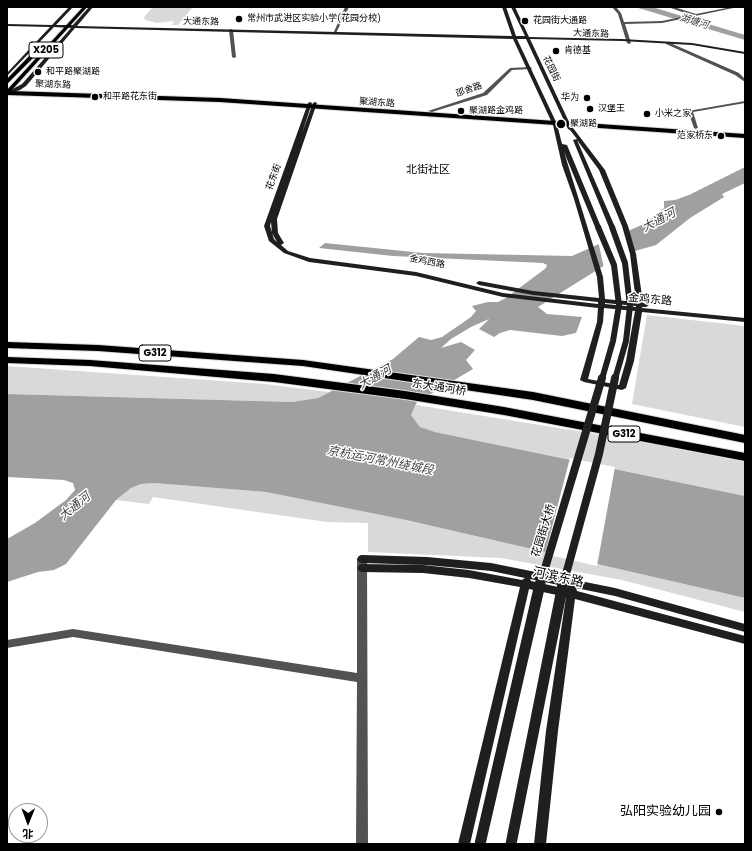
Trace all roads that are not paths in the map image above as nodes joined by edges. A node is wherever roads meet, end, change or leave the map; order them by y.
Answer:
1 (71, 7) edge
2 (78, 7) edge
3 (85, 7) edge
4 (91, 7) edge
5 (347, 7) edge
6 (504, 7) edge
7 (513, 7) edge
8 (614, 7) edge
9 (670, 7) edge
10 (736, 7) edge
11 (695, 15) junction
12 (623, 23) junction
13 (7, 25) edge
14 (54, 26) junction
15 (60, 26) junction
16 (70, 26) junction
17 (231, 30) junction
18 (334, 33) junction
19 (515, 38) junction
20 (527, 39) junction
21 (629, 42) junction
22 (667, 43) junction
23 (745, 53) edge
24 (234, 57) dead end
25 (530, 68) junction
26 (7, 75) edge
27 (745, 81) edge
28 (7, 82) edge
29 (18, 89) junction
30 (8, 91) edge
31 (745, 102) edge
32 (312, 105) junction
33 (430, 111) junction
34 (554, 122) junction
35 (568, 123) junction
36 (696, 128) junction
37 (745, 131) edge
38 (745, 136) edge
39 (598, 227) joint
40 (288, 251) joint
41 (505, 292) junction
42 (559, 296) joint
43 (553, 301) joint
44 (601, 304) junction
45 (639, 307) junction
46 (745, 315) edge
47 (745, 320) edge
48 (7, 345) edge
49 (7, 360) edge
50 (745, 439) edge
51 (745, 457) edge
52 (362, 563) joint
53 (527, 579) junction
54 (572, 589) junction
55 (745, 628) edge
56 (745, 640) edge
57 (7, 644) edge
58 (361, 678) junction
59 (362, 844) edge
60 (464, 844) edge
61 (480, 844) edge
62 (511, 844) edge
63 (540, 844) edge

1 - 14 main road
2 - 15 main road, X205
3 - 16 main road, X205
4 - 16 main road
5 - 18 street
6 - 19 main road, 花园街
7 - 20 main road, 花园街
8 - 12 street
9 - 11 street
10 - 11 street
11 - 12 street
12 - 21 street
13 - 14 main road, 大通东路
14 - 15 main road, 大通东路
14 - 26 main road
15 - 16 main road, 大通东路
15 - 28 main road, X205
16 - 17 main road, 大通东路
16 - 29 main road
16 - 30 main road, X205
17 - 18 main road, 大通东路
17 - 24 street
18 - 19 main road, 大通东路
19 - 20 main road, 大通东路
19 - 25 main road, 花园街
20 - 21 main road, 大通东路
20 - 35 main road, 花园街
21 - 22 main road, 大通东路
22 - 23 main road, 大通东路
22 - 27 street
25 - 33 street, 邵舍路
25 - 34 main road, 花园街
29 - 30 main road, 聚湖东路
29 - 32 main road, 聚湖东路
30 - 32 main road, 聚湖东路
31 - 36 street
32 - 33 main road, 聚湖东路
32 - 34 main road, 聚湖东路
32 - 40 main road, 花东街
33 - 34 main road, 聚湖东路
34 - 35 main road, 聚湖东路
34 - 39 main road, 花园街
34 - 44 main road
35 - 36 main road, 聚湖东路
35 - 38 main road, 聚湖东路
35 - 45 main road
35 - 62 main road, 花园街, bridge
36 - 37 main road, 聚湖东路
39 - 61 main road, 花园街大桥, bridge
40 - 41 main road, 金鸡西路
41 - 42 main road, 金鸡西路
41 - 43 main road, 金鸡西路
42 - 44 main road, 金鸡东路
43 - 44 main road, 金鸡东路
44 - 45 main road, 金鸡东路
44 - 45 main road
45 - 46 main road, 金鸡东路
45 - 47 main road, 金鸡东路
48 - 50 highway, 东大通河桥 / G312
49 - 51 highway, 东大通河桥 / G312
52 - 53 main road, 河滨东路
52 - 58 street
53 - 54 main road, 河滨东路
53 - 60 main road
54 - 55 main road, 河滨东路
54 - 56 main road, 河滨东路
54 - 63 main road
57 - 58 street
58 - 59 street

